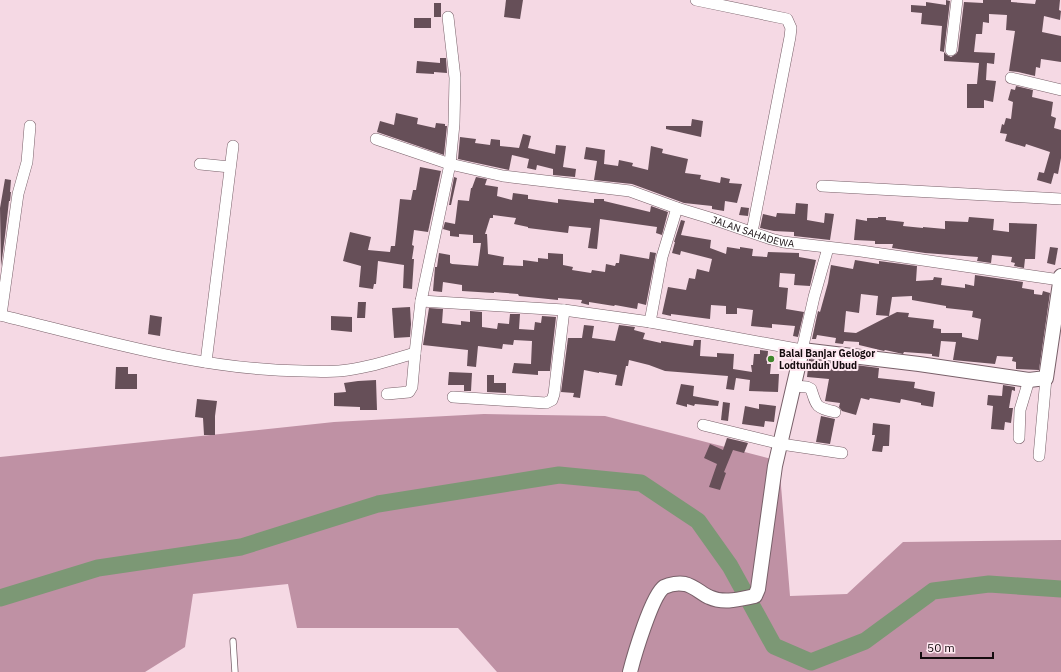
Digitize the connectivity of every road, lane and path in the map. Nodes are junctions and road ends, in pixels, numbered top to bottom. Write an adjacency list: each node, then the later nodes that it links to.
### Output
1 (696, 0): 16 (street)
2 (957, 0): 4 (street)
3 (448, 17): 11 (street)
4 (951, 50)
5 (1010, 78): 6 (street)
6 (1061, 90)
7 (30, 126): 21 (street)
8 (376, 139): 11 (street, JALAN SAHADEWA)
9 (233, 146): 12 (street)
10 (200, 164): 12 (street)
11 (450, 164): 15 (street, JALAN SAHADEWA); 19 (street)
12 (230, 167): 25 (street)
13 (822, 186): 14 (street)
14 (1061, 199)
15 (677, 208): 16 (street, JALAN SAHADEWA); 22 (street)
16 (752, 232): 17 (street, JALAN SAHADEWA)
17 (828, 248): 18 (street, JALAN SAHADEWA); 23 (street)
18 (1061, 278): 26 (street)
19 (421, 300): 20 (street); 24 (street)
20 (564, 310): 22 (street); 30 (street)
21 (0, 315): 25 (street)
22 (650, 322): 23 (street)
23 (802, 350): 27 (street); 28 (street)
24 (415, 353): 25 (street); 29 (street)
25 (206, 362)
26 (1046, 378): 27 (street); 36 (street)
27 (1029, 380): 33 (street)
28 (794, 386): 31 (street); 34 (street)
29 (387, 394)
30 (453, 397)
31 (835, 412)
32 (703, 425): 34 (street)
33 (1019, 438)
34 (780, 444): 35 (street); 39 (street)
35 (842, 453)
36 (1039, 456)
37 (233, 641): 38 (lane)
38 (235, 672)
39 (630, 672)

